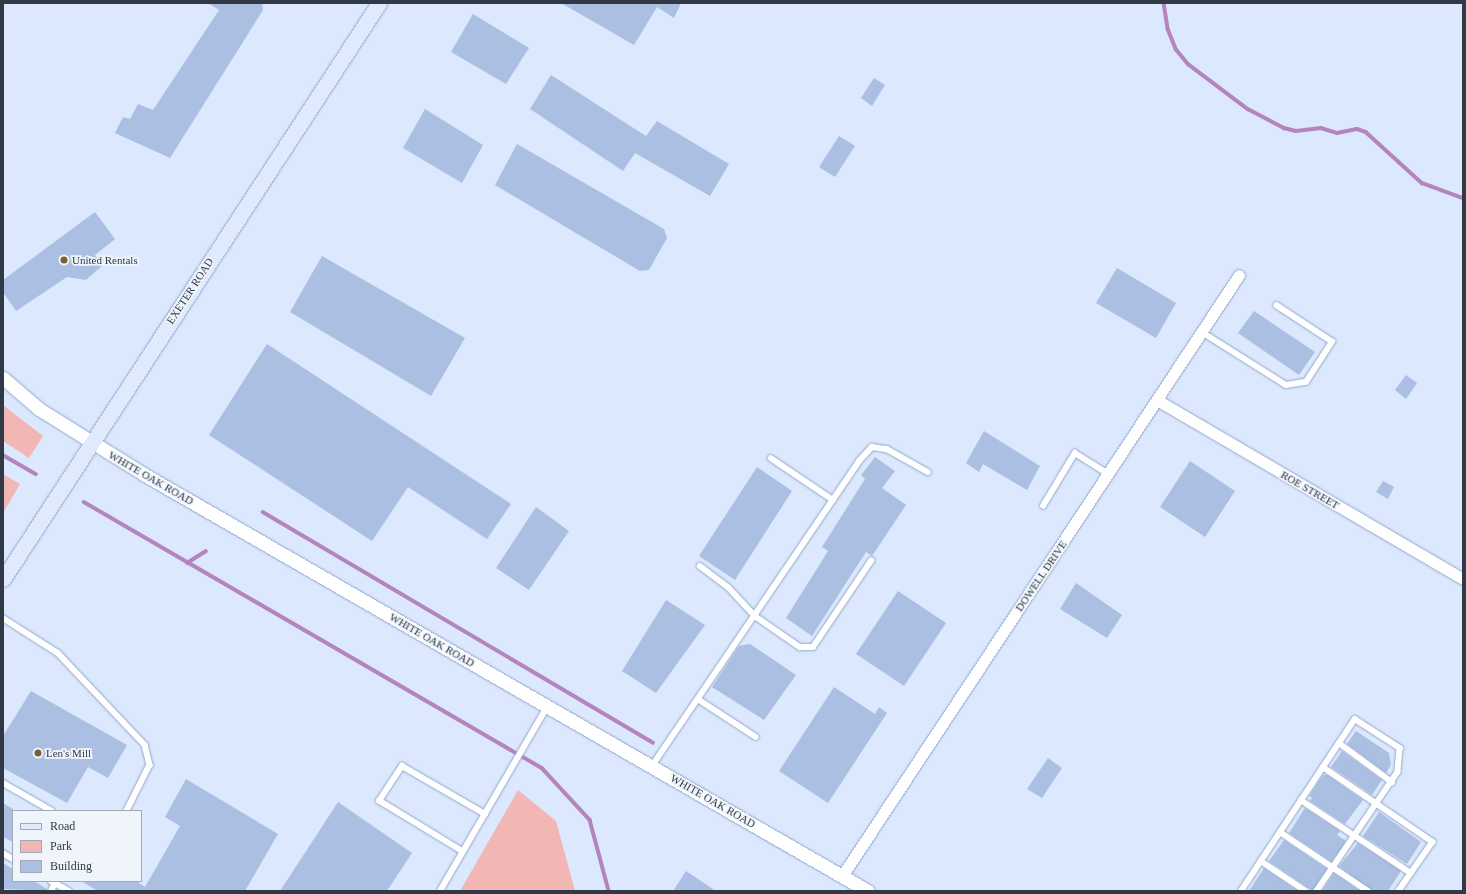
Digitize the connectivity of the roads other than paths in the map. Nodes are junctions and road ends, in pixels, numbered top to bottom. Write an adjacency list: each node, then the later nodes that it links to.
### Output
1 (378, 3): 7 (main road, EXETER ROAD)
2 (1240, 275): 4 (street, DOWELL DRIVE)
3 (1277, 306): 4 (lane)
4 (1202, 332): 6 (street, DOWELL DRIVE)
5 (3, 378): 7 (street, WHITE OAK ROAD)
6 (1157, 400): 10 (street, DOWELL DRIVE); 15 (street, ROE STREET)
7 (93, 443): 16 (main road, EXETER ROAD); 20 (street, WHITE OAK ROAD)
8 (771, 458): 11 (lane)
9 (928, 472): 11 (lane)
10 (1108, 474): 12 (lane); 40 (street, DOWELL DRIVE)
11 (833, 500): 17 (lane)
12 (1043, 506)
13 (871, 561): 17 (lane)
14 (700, 566): 17 (lane)
15 (1463, 579)
16 (3, 580)
17 (755, 616): 19 (lane)
18 (3, 618): 30 (lane)
19 (698, 699): 21 (lane); 23 (lane)
20 (548, 707): 23 (street, WHITE OAK ROAD); 31 (lane)
21 (756, 737)
22 (1339, 743): 24 (lane); 25 (lane); 25 (lane)
23 (652, 766): 40 (street, WHITE OAK ROAD)
24 (1323, 767): 27 (lane); 28 (lane)
25 (1392, 782): 28 (lane)
26 (3, 783): 29 (lane)
27 (1301, 800): 32 (lane); 33 (lane)
28 (1377, 804): 33 (lane); 39 (lane)
29 (50, 810)
30 (128, 810)
31 (485, 814): 34 (lane); 34 (lane)
32 (1280, 832): 37 (lane); 38 (lane)
33 (1354, 836): 38 (lane); 39 (lane)
34 (463, 852): 44 (lane)
35 (3, 853): 36 (lane)
36 (12, 858)
37 (1261, 861): 46 (lane); 47 (lane)
38 (1333, 867): 48 (lane); 49 (lane)
39 (1412, 873): 50 (lane)
40 (842, 876): 45 (street, WHITE OAK ROAD)
41 (53, 882): 42 (lane); 43 (lane)
42 (51, 891)
43 (69, 891)
44 (440, 891)
45 (868, 891)
46 (1242, 891)
47 (1306, 891)
48 (1317, 891)
49 (1368, 891)
50 (1399, 891)

